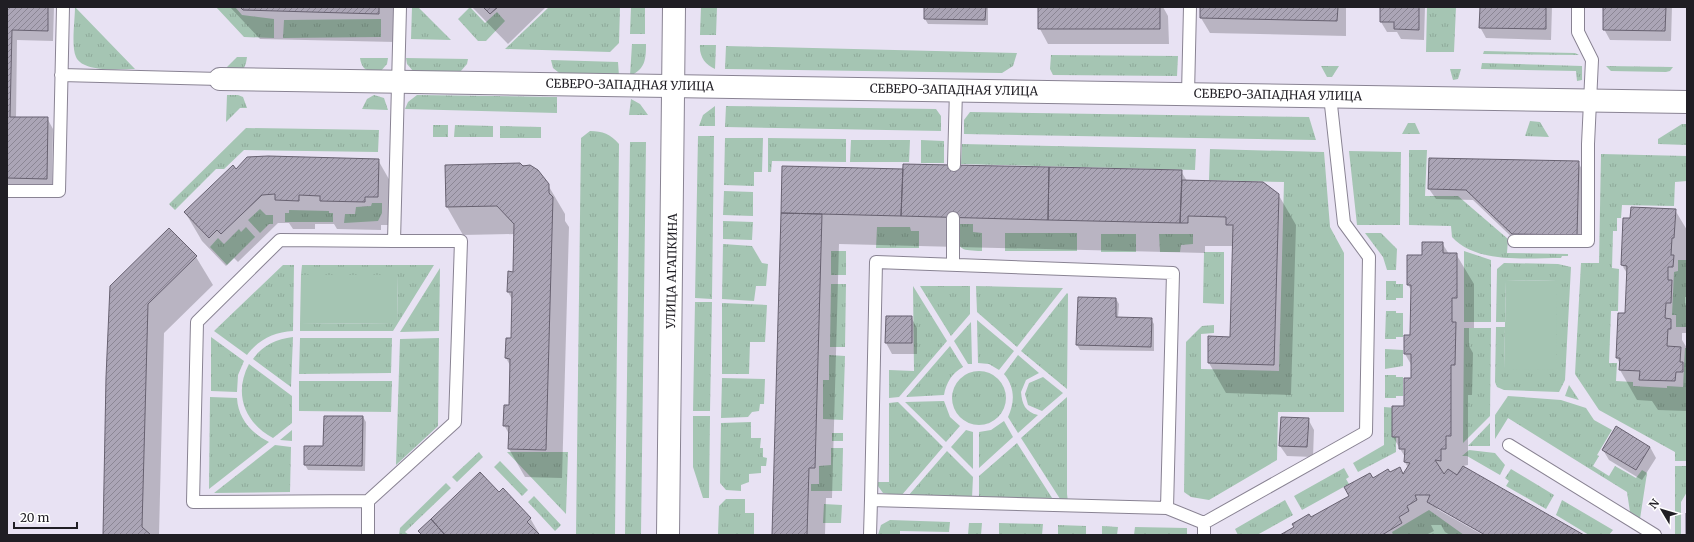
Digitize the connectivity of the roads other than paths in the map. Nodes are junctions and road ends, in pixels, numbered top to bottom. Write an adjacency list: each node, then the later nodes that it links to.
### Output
1 (63, 7): 6 (lane)
2 (400, 7): 8 (lane)
3 (674, 7): 9 (street, УЛИЦА АГАПКИНА)
4 (1190, 7): 11 (lane)
5 (1578, 7): 13 (lane)
6 (61, 74): 7 (lane); 16 (lane)
7 (220, 79): 8 (street, СЕВЕРО-ЗАПАДНАЯ УЛИЦА)
8 (399, 82): 9 (street, СЕВЕРО-ЗАПАДНАЯ УЛИЦА); 18 (lane)
9 (674, 85): 10 (street, СЕВЕРО-ЗАПАДНАЯ УЛИЦА); 27 (street, УЛИЦА АГАПКИНА)
10 (956, 90): 11 (street, СЕВЕРО-ЗАПАДНАЯ УЛИЦА); 15 (lane)
11 (1188, 94): 12 (street, СЕВЕРО-ЗАПАДНАЯ УЛИЦА)
12 (1330, 96): 13 (street, СЕВЕРО-ЗАПАДНАЯ УЛИЦА); 25 (lane)
13 (1590, 101): 14 (street, СЕВЕРО-ЗАПАДНАЯ УЛИЦА); 19 (lane)
14 (1687, 102)
15 (954, 165)
16 (7, 191)
17 (953, 218): 20 (lane)
18 (394, 241): 23 (lane); 23 (lane)
19 (1514, 241)
20 (953, 265): 22 (lane); 24 (lane)
21 (1509, 445): 29 (lane)
22 (871, 500): 24 (lane); 28 (lane)
23 (368, 501): 26 (lane)
24 (1167, 508): 25 (lane)
25 (1204, 529)
26 (368, 535)
27 (668, 535)
28 (870, 535)
29 (1655, 535)

